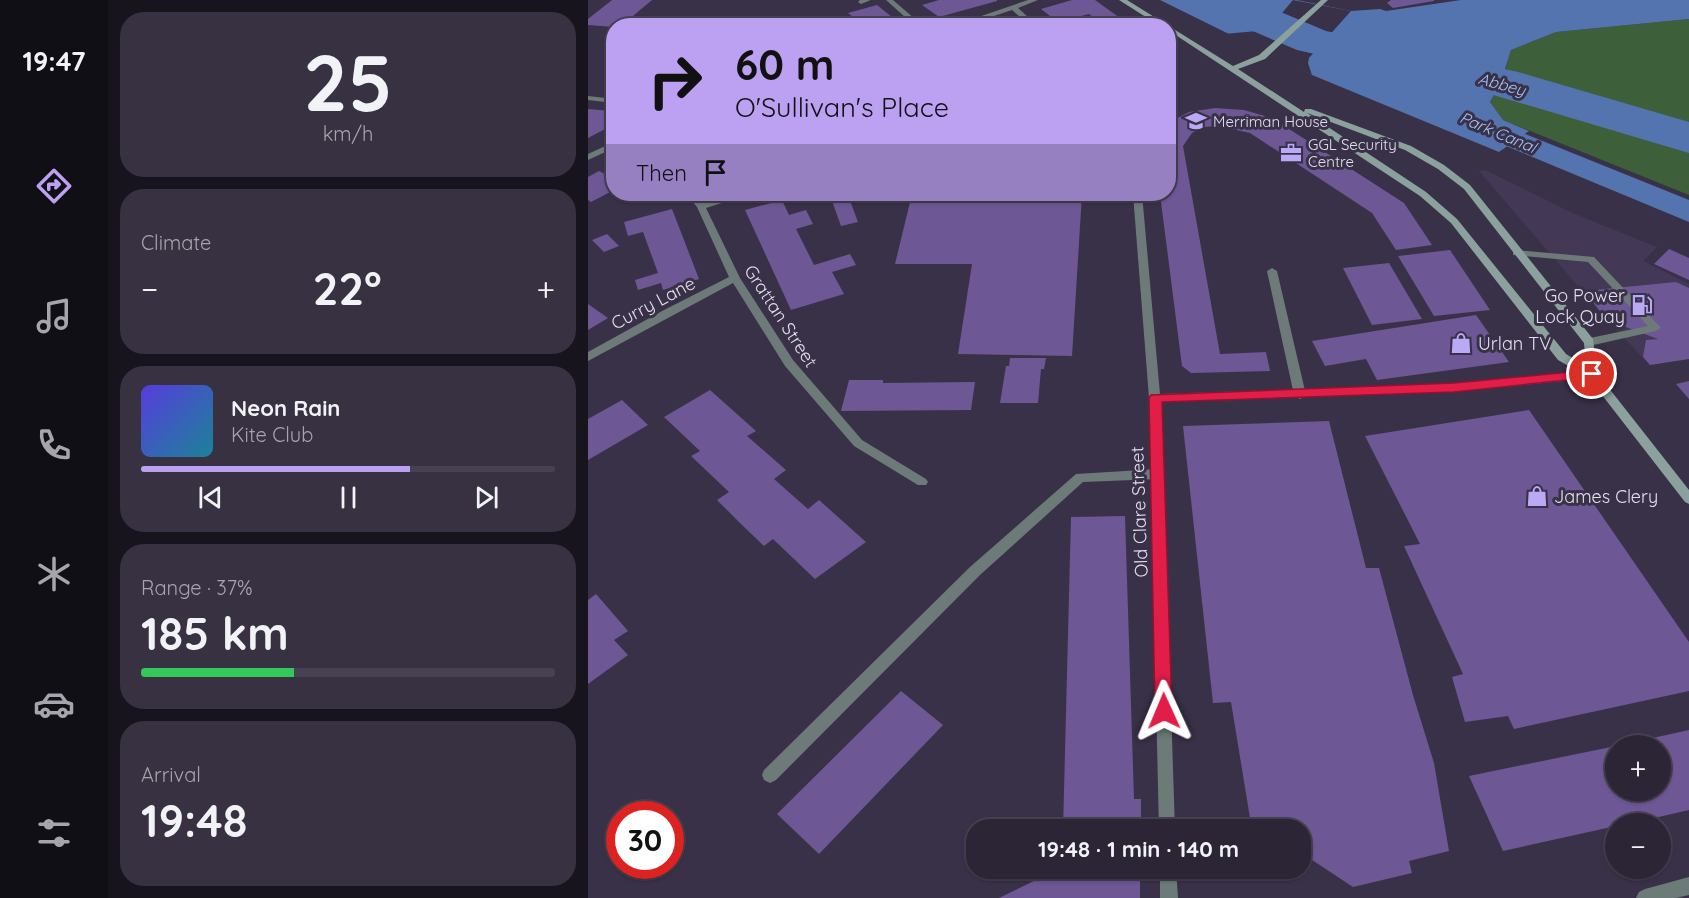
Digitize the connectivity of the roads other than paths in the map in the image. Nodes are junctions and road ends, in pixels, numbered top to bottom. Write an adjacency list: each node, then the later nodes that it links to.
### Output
1 (889, 0): 6 (street)
2 (1035, 0): 5 (street)
3 (1122, 0): 9 (main road)
4 (1323, 2): 11 (main road)
5 (1013, 7): 7 (street); 8 (street)
6 (910, 18)
7 (979, 18)
8 (1026, 18)
9 (1153, 18)
10 (1176, 32): 11 (main road)
11 (1234, 68): 14 (main road)
12 (588, 98): 13 (street)
13 (606, 100)
14 (1288, 104): 21 (main road); 26 (main road)
15 (606, 148): 16 (street)
16 (588, 157)
17 (696, 201): 20 (street, Grattan Street)
18 (719, 201): 20 (street)
19 (1138, 201): 28 (street, Old Clare Street)
20 (700, 207): 23 (street, Grattan Street)
21 (1516, 253): 24 (main road); 24 (street)
22 (1272, 271): 27 (street)
23 (735, 278): 25 (street, Curry Lane); 30 (street, Grattan Street)
24 (1589, 342): 26 (main road)
25 (588, 357)
26 (1592, 374): 27 (street); 31 (main road)
27 (1300, 395): 28 (street)
28 (1155, 398): 29 (street, Old Clare Street)
29 (1158, 474): 32 (street); 33 (street, Old Clare Street)
30 (922, 482)
31 (1689, 499)
32 (770, 775)
33 (1167, 819)
34 (1168, 879): 36 (street)
35 (1689, 886): 37 (street)
36 (1169, 898)
37 (1645, 898)

